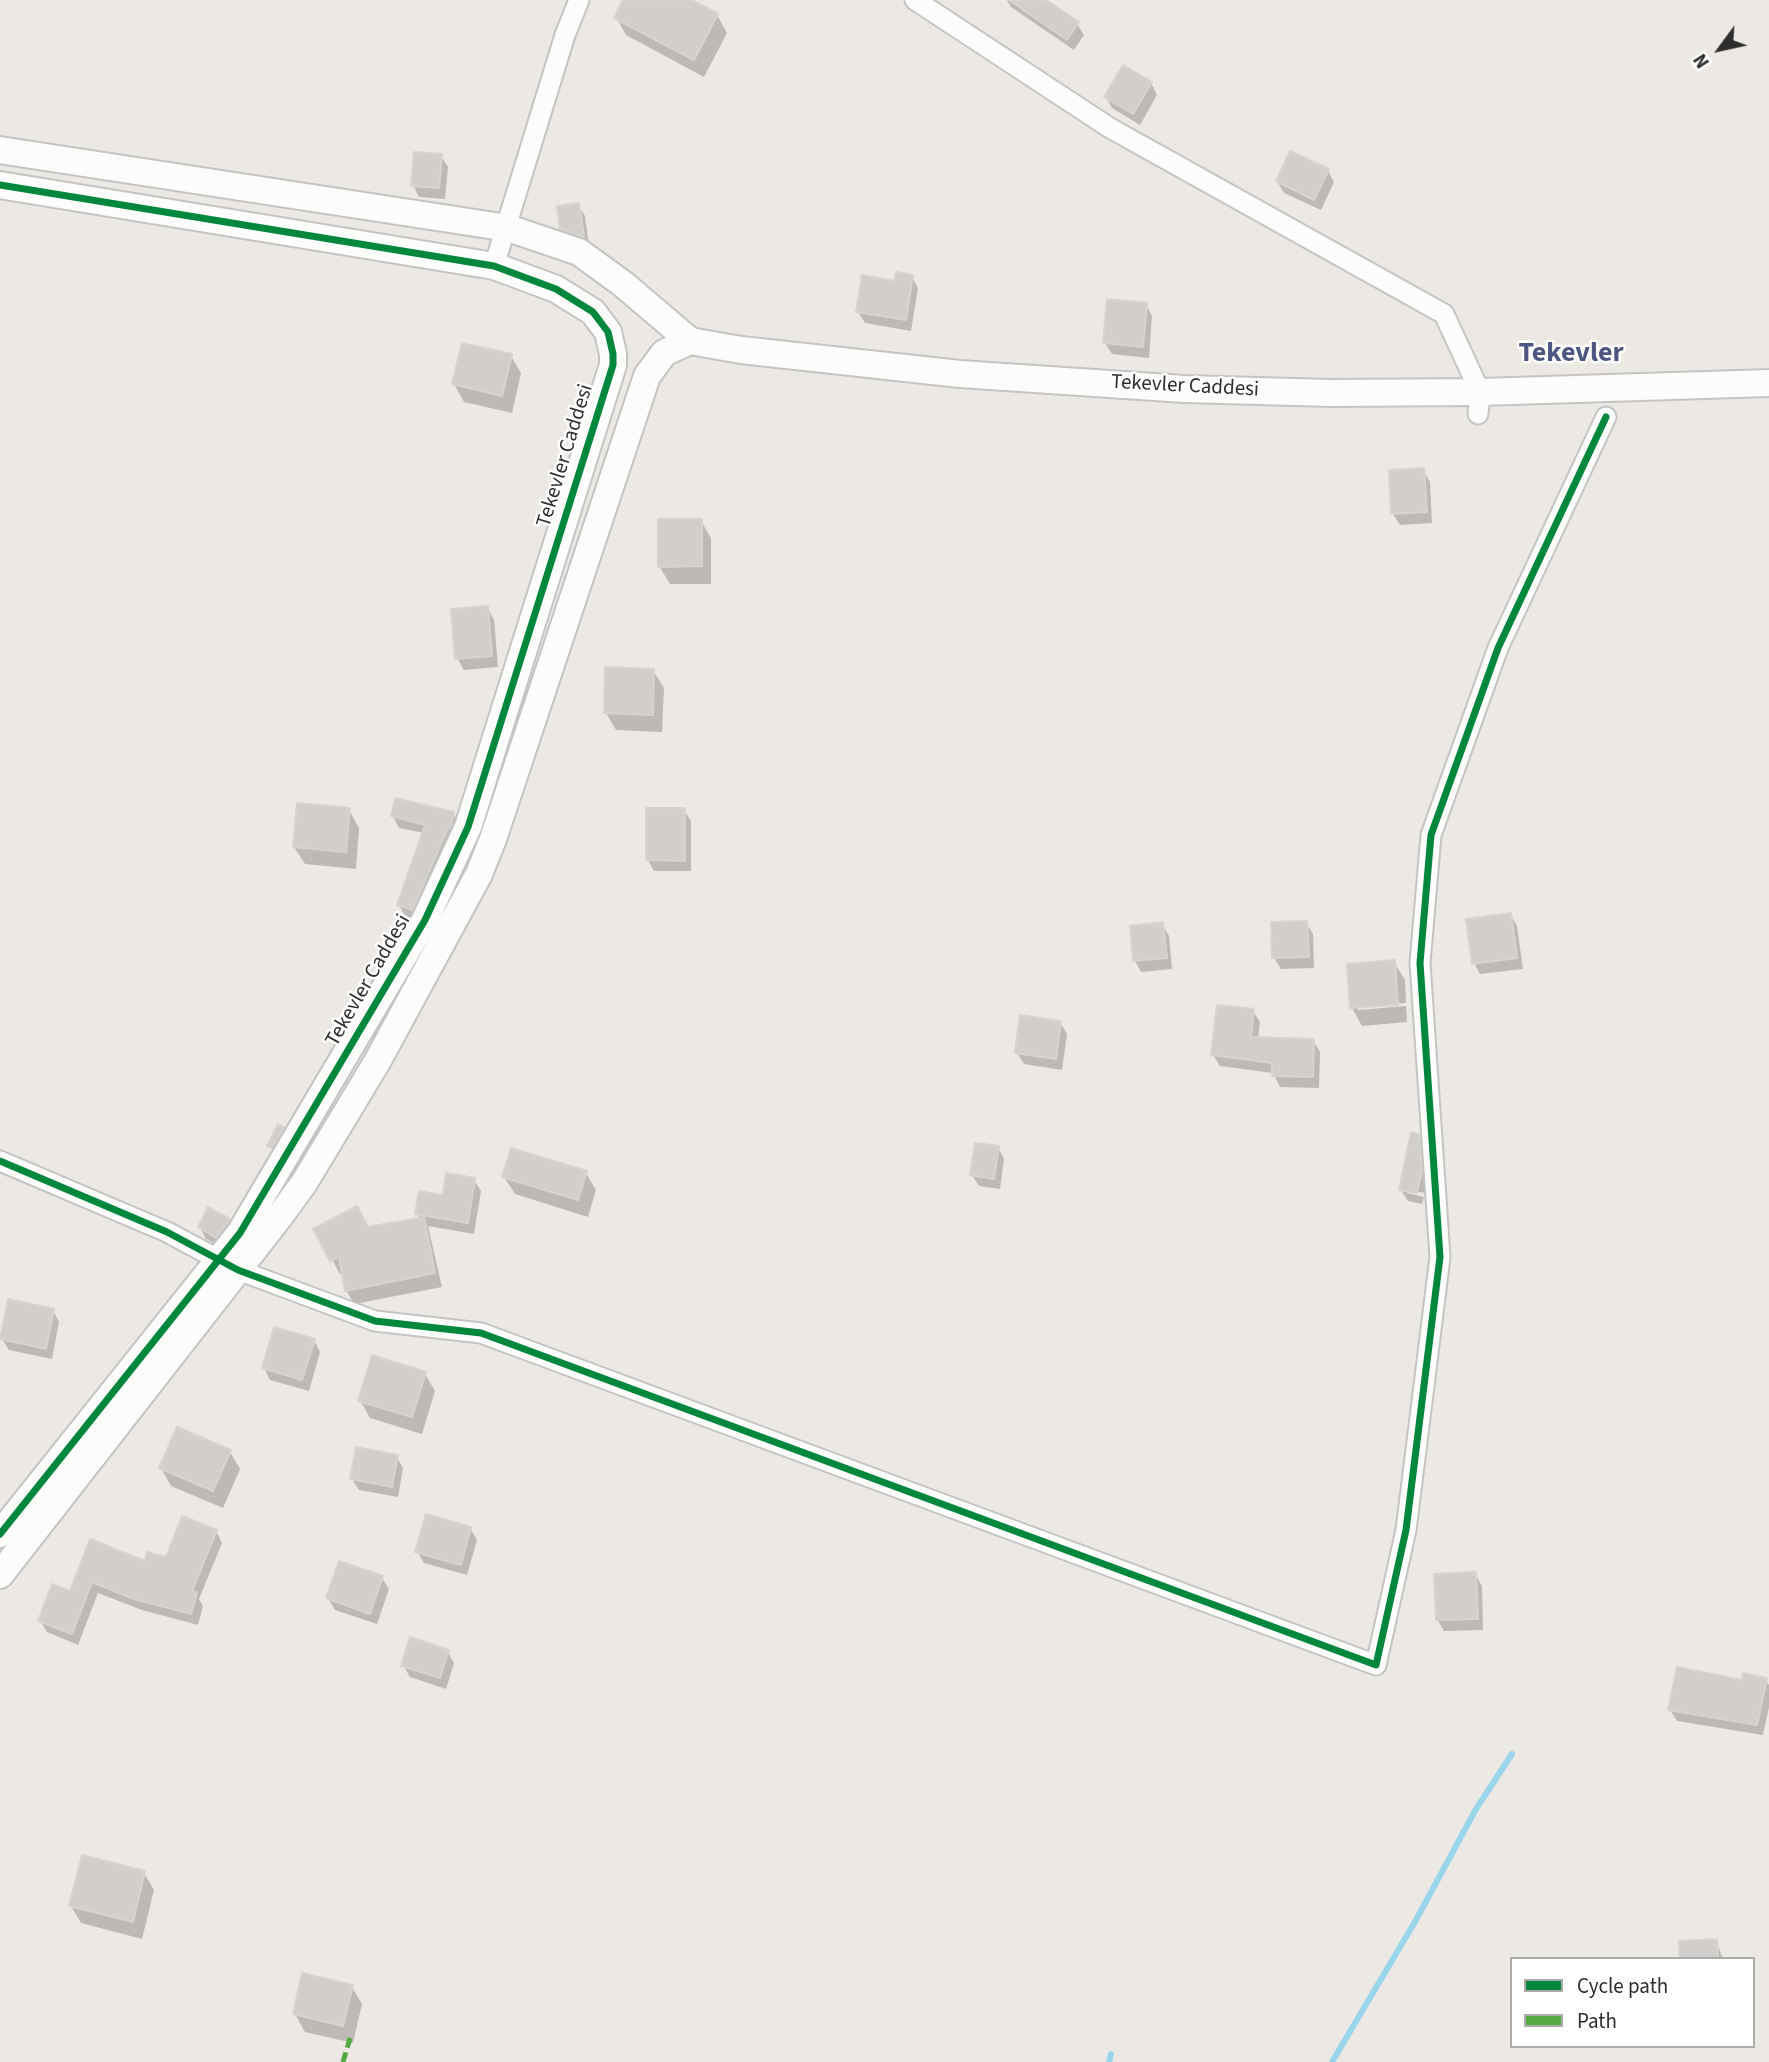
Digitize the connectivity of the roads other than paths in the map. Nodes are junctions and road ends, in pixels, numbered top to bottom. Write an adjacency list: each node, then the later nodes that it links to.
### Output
1 (579, 0): 5 (street)
2 (915, 0): 9 (street)
3 (0, 150): 5 (street)
4 (0, 185): 6 (street)
5 (508, 228): 6 (street); 7 (street)
6 (494, 267): 12 (street, Tekevler Caddesi)
7 (690, 341): 9 (street, Tekevler Caddesi); 12 (street)
8 (1769, 383): 9 (street, Tekevler Caddesi)
9 (1479, 403)
10 (1605, 417): 12 (street)
11 (0, 1161): 12 (street)
12 (229, 1265): 13 (street, Tekevler Caddesi); 14 (street)
13 (0, 1534)
14 (0, 1574)

